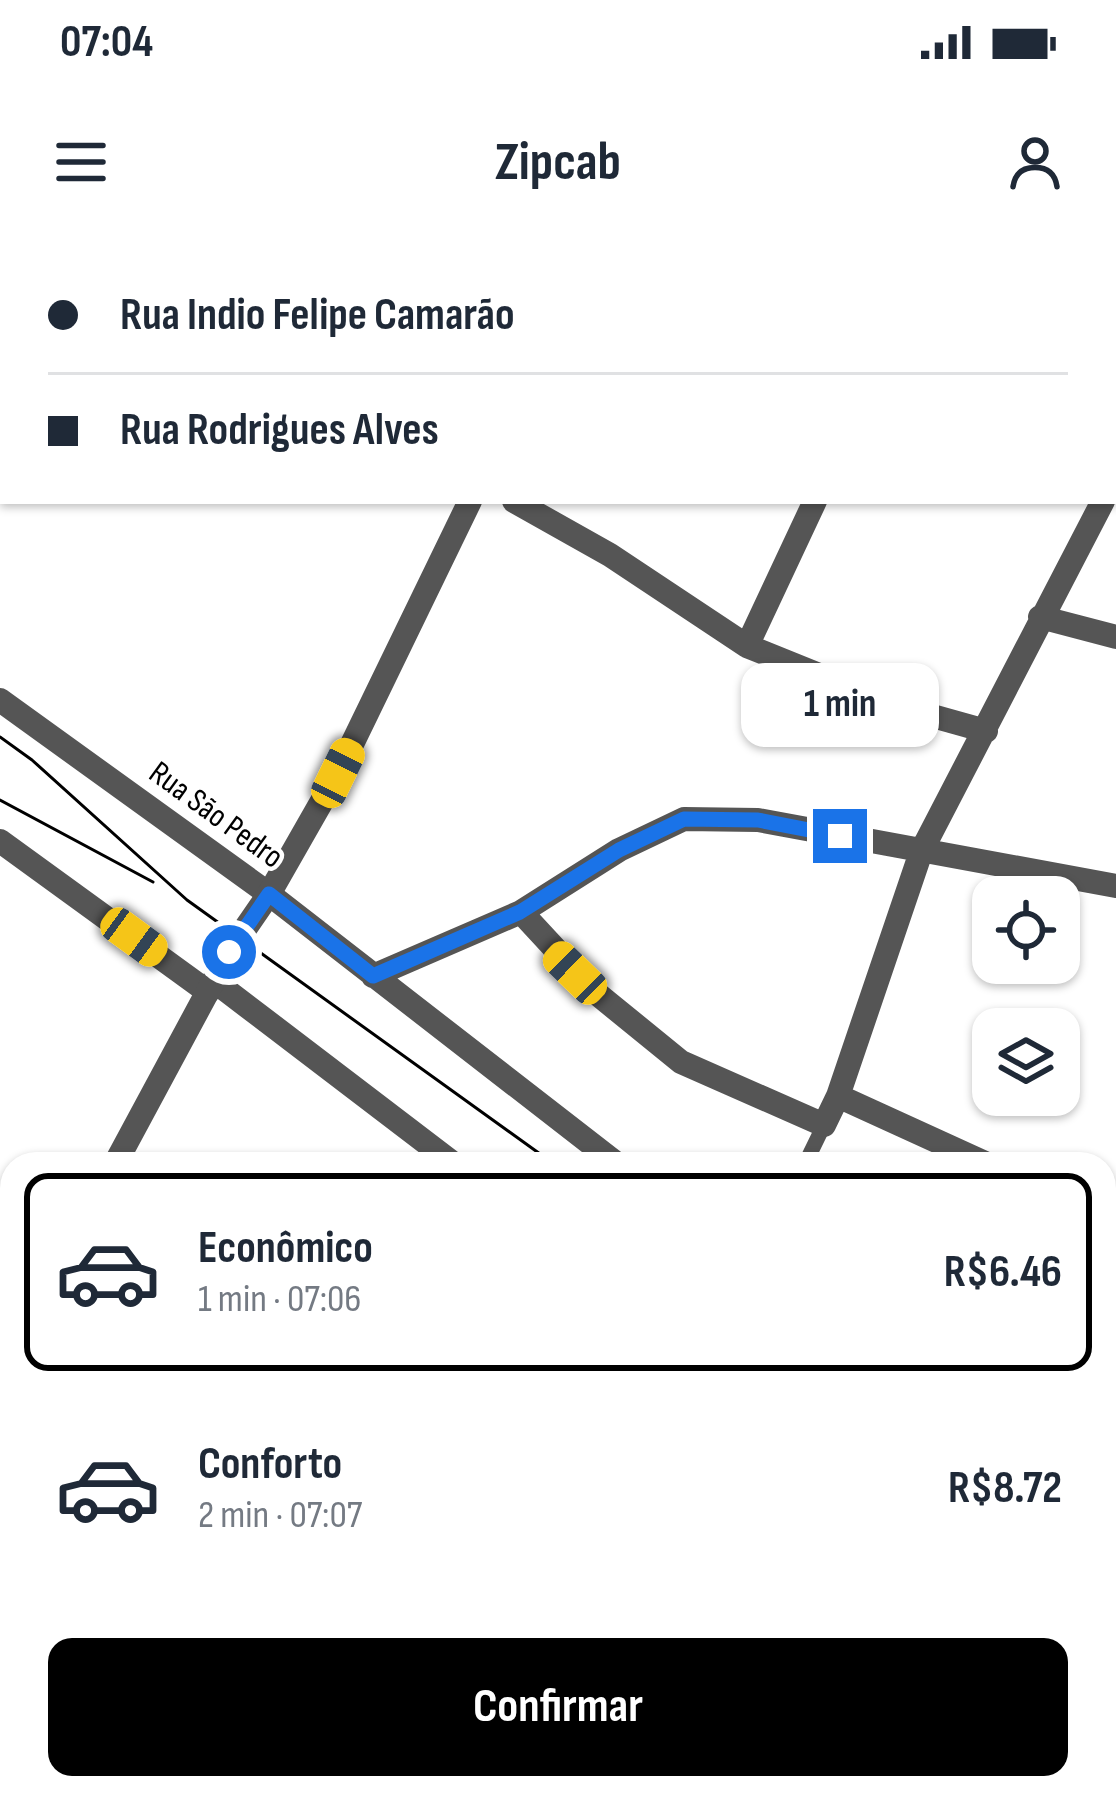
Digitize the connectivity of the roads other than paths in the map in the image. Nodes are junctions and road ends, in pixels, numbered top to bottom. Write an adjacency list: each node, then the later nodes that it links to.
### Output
1 (519, 504): 7 (street)
2 (814, 504): 7 (street)
3 (1100, 504): 5 (street)
4 (459, 505): 13 (street)
5 (1040, 617): 6 (street); 9 (street)
6 (1116, 637)
7 (747, 646): 9 (street)
8 (0, 700): 13 (street, Rua São Pedro)
9 (986, 731): 10 (street)
10 (921, 852): 12 (street); 14 (street); 17 (street)
11 (4, 853): 16 (street)
12 (1116, 886)
13 (269, 894): 15 (street, Rua São Pedro); 16 (street)
14 (520, 912): 15 (street); 18 (street)
15 (373, 976): 21 (street, Rua São Pedro)
16 (211, 986): 19 (street); 20 (street)
17 (838, 1096): 18 (street); 23 (street)
18 (824, 1125): 22 (lane)
19 (121, 1152)
20 (438, 1152)
21 (601, 1152)
22 (811, 1152)
23 (961, 1152)

